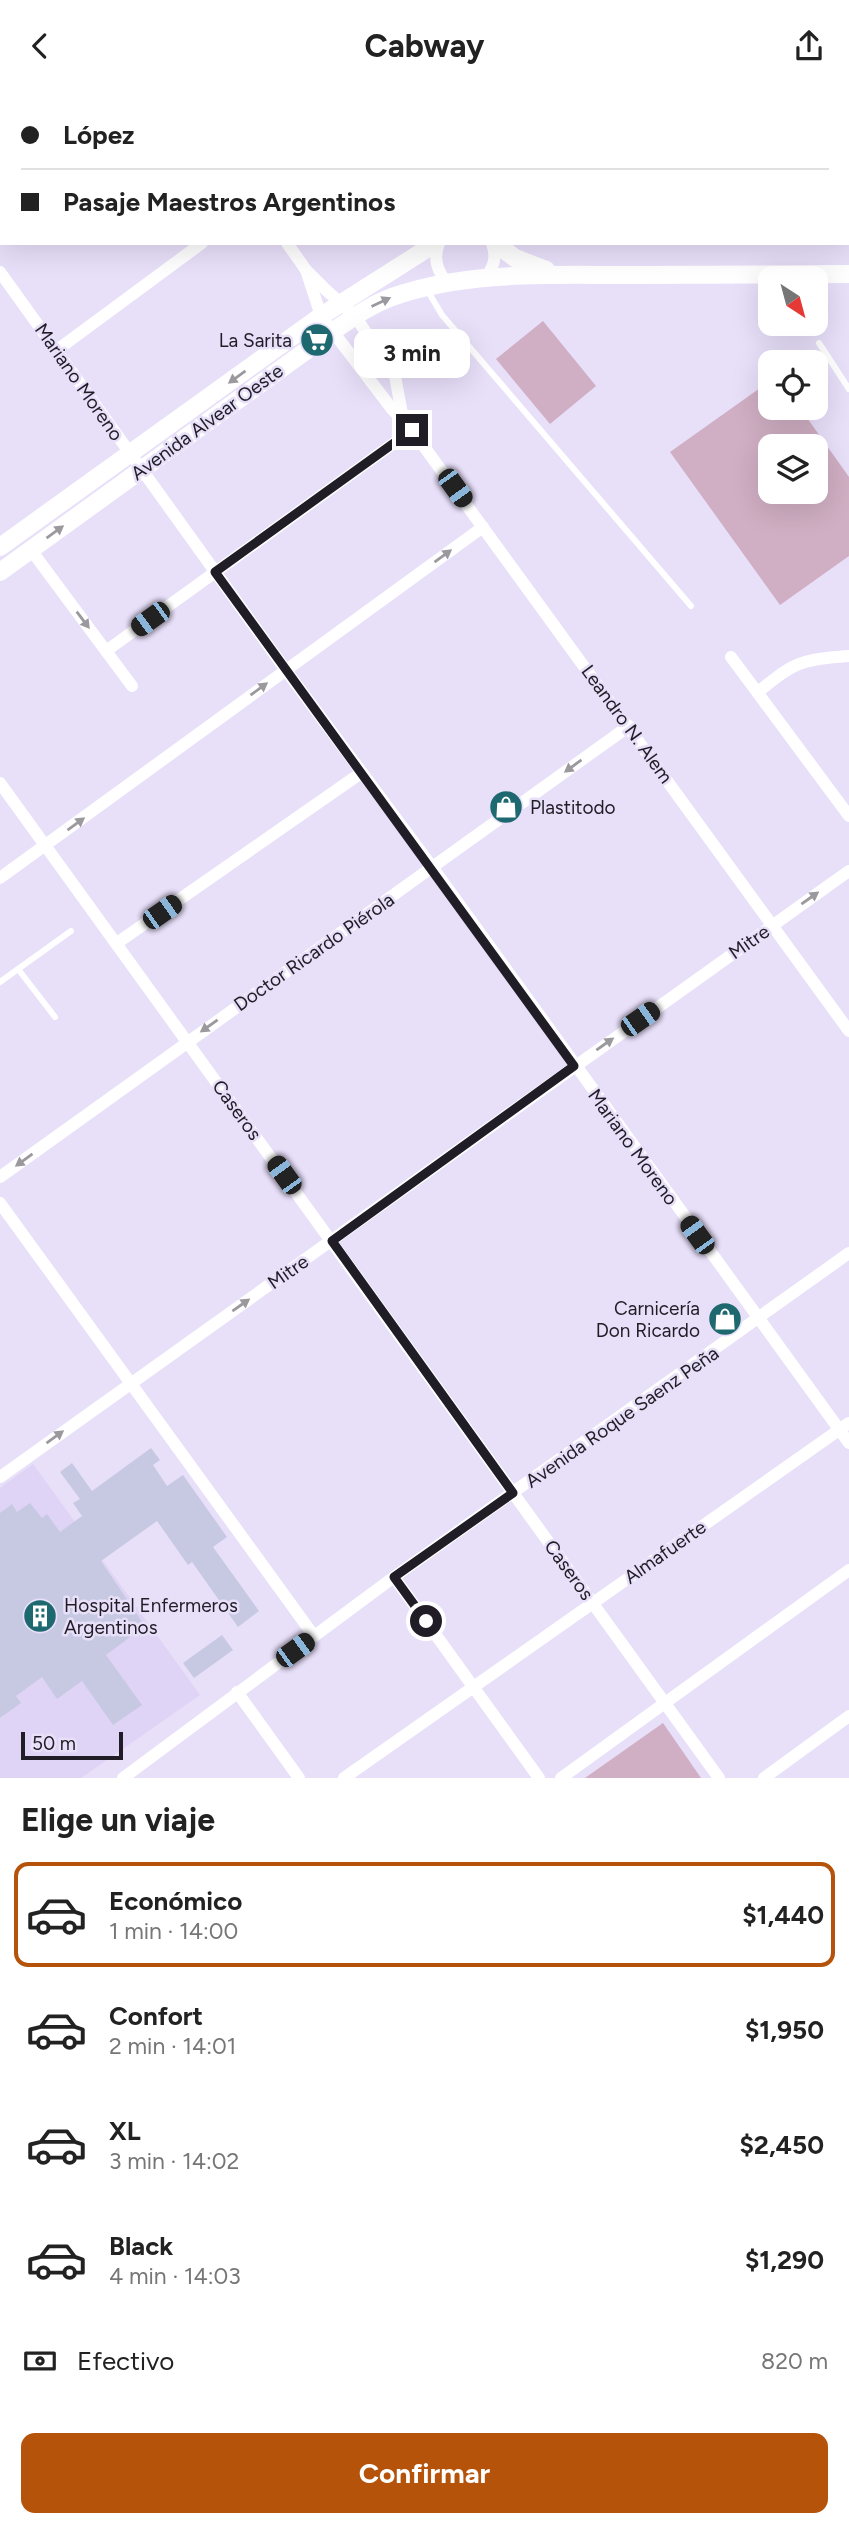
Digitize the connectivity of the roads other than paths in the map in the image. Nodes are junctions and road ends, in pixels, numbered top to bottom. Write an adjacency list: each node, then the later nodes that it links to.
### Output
1 (199, 245): 19 (street)
2 (288, 245): 7 (street, Leandro N. Alem)
3 (434, 245): 14 (main road, Avenida Alvear Oeste)
4 (437, 245): 12 (street)
5 (494, 245): 11 (street)
6 (497, 245): 10 (main road)
7 (306, 269): 14 (street, Leandro N. Alem); 15 (street, Leandro N. Alem)
8 (0, 272): 19 (street, Mariano Moreno)
9 (849, 274): 10 (main road, Avenida Alvear Oeste)
10 (559, 275): 11 (main road, Avenida Alvear Oeste)
11 (486, 278): 12 (main road, Avenida Alvear Oeste)
12 (448, 283): 13 (main road, Avenida Alvear Oeste)
13 (426, 287): 16 (main road, Avenida Alvear Oeste, one-way to 13); 30 (lane)
14 (340, 303): 15 (main road, Avenida Alvear Oeste); 16 (street, Leandro N. Alem)
15 (321, 316): 17 (street, Leandro N. Alem); 23 (main road, Avenida Alvear Oeste, one-way to 23)
16 (355, 316): 17 (main road, Avenida Alvear Oeste); 21 (street, Leandro N. Alem)
17 (332, 332): 21 (street, Leandro N. Alem); 24 (main road, Avenida Alvear Oeste)
18 (819, 343): 20 (lane)
19 (57, 350): 23 (street, Mariano Moreno)
20 (849, 389)
21 (403, 419): 22 (street, Leandro N. Alem)
22 (412, 430): 25 (street, Leandro N. Alem); 29 (street)
23 (130, 453): 24 (street, Mariano Moreno); 26 (main road, Avenida Alvear Oeste)
24 (141, 469): 27 (main road, Avenida Alvear Oeste, one-way to 24); 29 (street, Mariano Moreno)
25 (483, 527): 34 (street, one-way to 25); 37 (street, Leandro N. Alem)
26 (0, 547)
27 (31, 550): 28 (main road, Avenida Alvear Oeste); 31 (street, one-way to 31)
28 (0, 572)
29 (215, 572): 31 (street); 34 (street, Mariano Moreno)
30 (691, 606)
31 (106, 651): 35 (street)
32 (849, 656): 36 (street)
33 (731, 657): 36 (street)
34 (285, 670): 38 (street, Mariano Moreno); 41 (street, one-way to 34)
35 (132, 686)
36 (758, 692): 40 (street)
37 (629, 726): 42 (street, Doctor Ricardo Piérola, one-way to 42); 45 (street, Leandro N. Alem)
38 (361, 773): 42 (street, Mariano Moreno); 47 (street)
39 (0, 783): 41 (street, Caseros)
40 (849, 816)
41 (45, 846): 44 (street); 47 (street, Caseros)
42 (433, 868): 52 (street, Doctor Ricardo Piérola, one-way to 52); 53 (street, Mariano Moreno)
43 (849, 871): 45 (street, Mitre, one-way to 43)
44 (0, 878)
45 (772, 925): 51 (street, Leandro N. Alem); 53 (street, Mitre, one-way to 45)
46 (71, 931): 48 (lane)
47 (117, 943): 52 (street, Caseros)
48 (18, 969): 49 (lane); 50 (lane)
49 (0, 982)
50 (55, 1017)
51 (849, 1031)
52 (187, 1042): 54 (street, Doctor Ricardo Piérola, one-way to 54); 56 (street, Caseros)
53 (574, 1066): 56 (street, Mitre); 58 (street, Mariano Moreno)
54 (0, 1177)
55 (0, 1203): 59 (street)
56 (332, 1241): 59 (street, Mitre, one-way to 56); 63 (street, Caseros)
57 (849, 1253): 58 (street, Avenida Roque Saenz Peña)
58 (759, 1319): 60 (street, Mariano Moreno); 63 (street, Avenida Roque Saenz Peña)
59 (130, 1383): 62 (street, Mitre, one-way to 59); 67 (street)
60 (844, 1426): 61 (street, Mariano Moreno); 66 (street, Almafuerte)
61 (849, 1443)
62 (0, 1477)
63 (513, 1493): 65 (street, Avenida Roque Saenz Peña); 66 (street, Caseros)
64 (849, 1570): 70 (street)
65 (394, 1577): 67 (street, Avenida Roque Saenz Peña); 68 (street)
66 (593, 1604): 68 (street, Almafuerte); 70 (street, Caseros)
67 (314, 1636): 69 (street, Avenida Roque Saenz Peña)
68 (474, 1688): 74 (street, Almafuerte); 75 (street)
69 (237, 1692): 72 (street, Avenida Roque Saenz Peña); 73 (street)
70 (665, 1703): 76 (street); 77 (street, Caseros)
71 (849, 1716): 78 (street)
72 (123, 1778)
73 (299, 1778)
74 (344, 1778)
75 (540, 1778)
76 (561, 1778)
77 (719, 1778)
78 (764, 1778)

